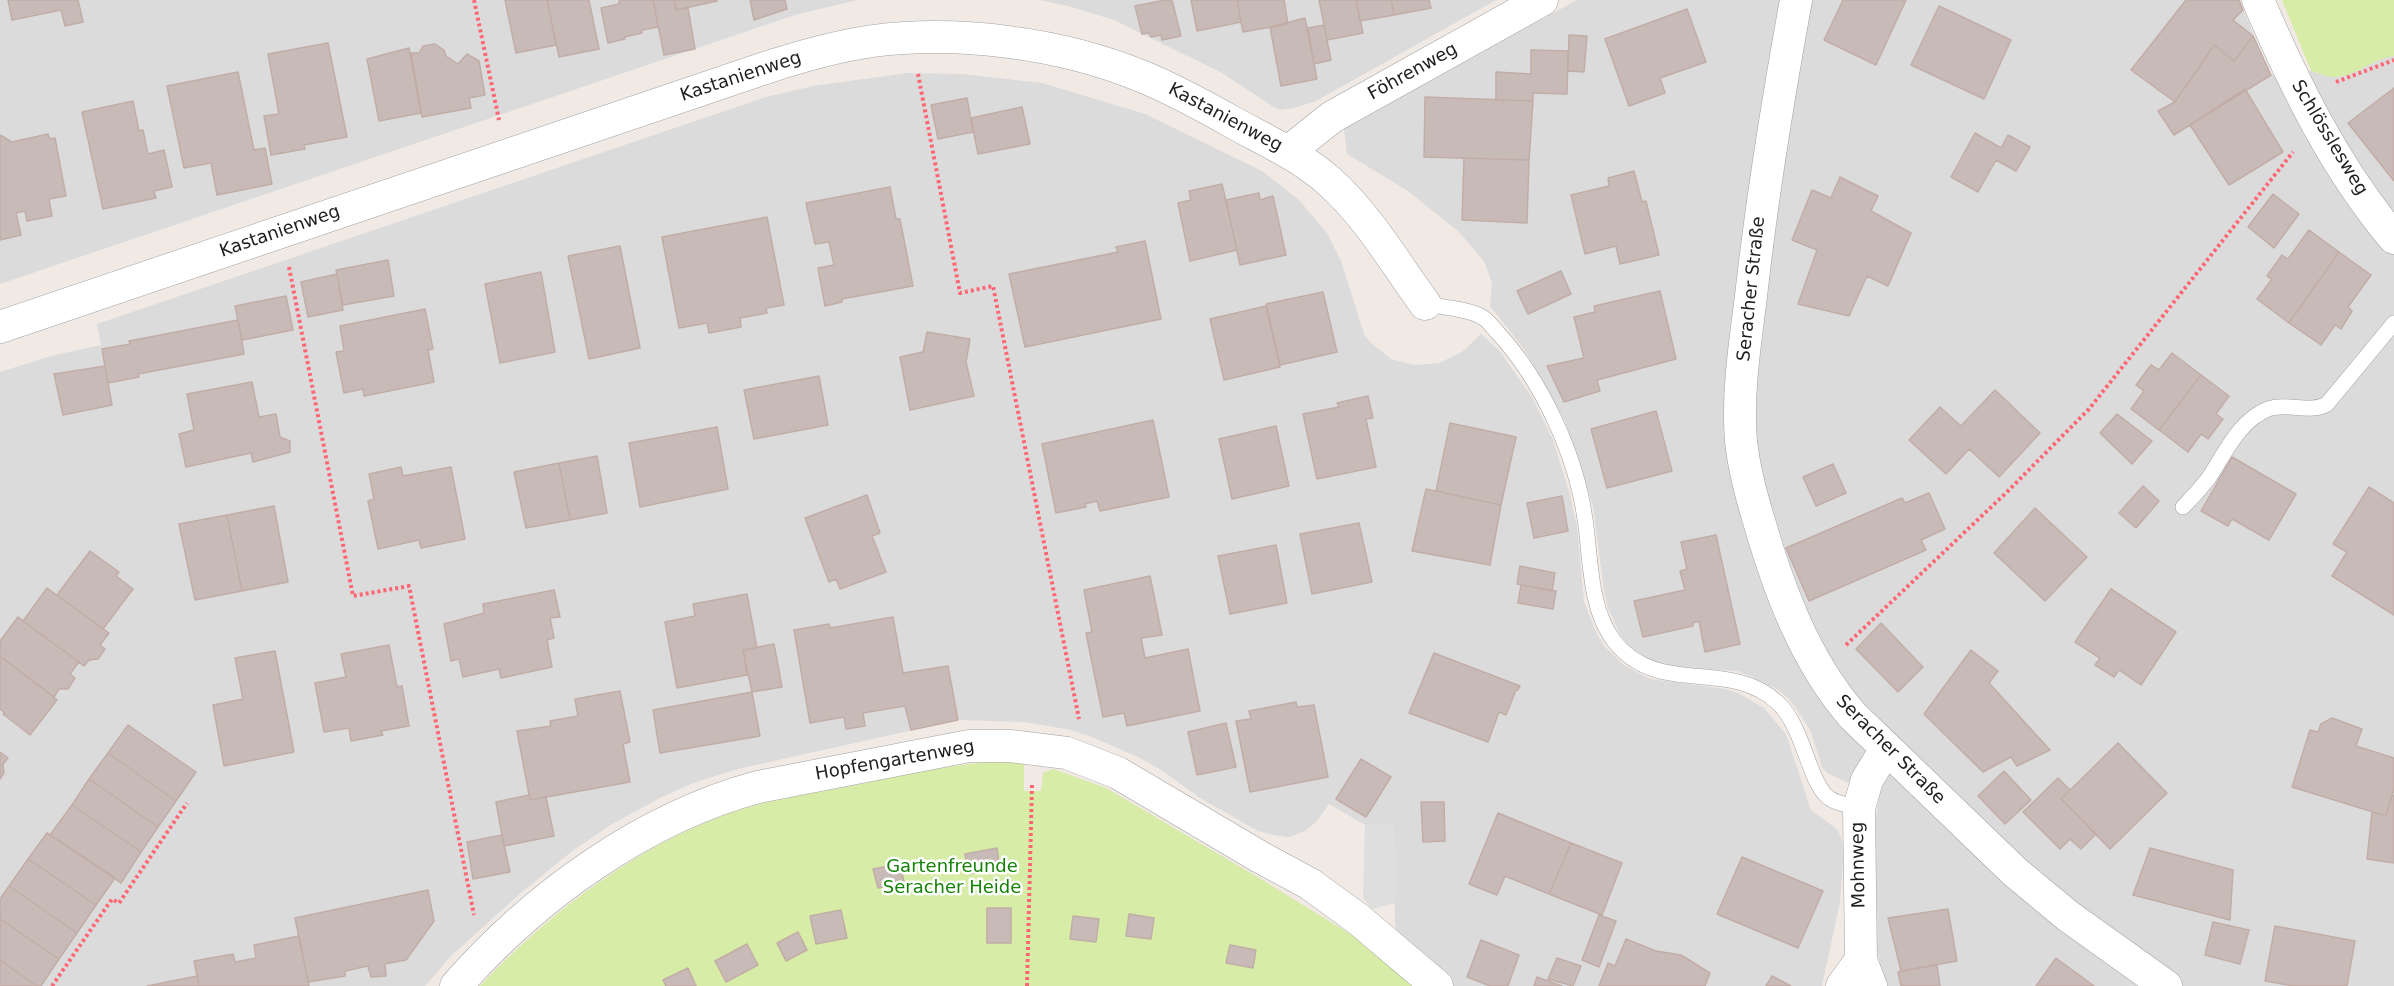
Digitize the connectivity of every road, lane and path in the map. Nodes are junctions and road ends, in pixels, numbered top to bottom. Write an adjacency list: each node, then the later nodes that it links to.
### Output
1 (474, 0): 10 (path)
2 (1542, 0): 9 (street, Föhrenweg)
3 (1796, 0): 17 (street, Seracher Straße)
4 (2258, 0): 7 (street, Schlösslesweg)
5 (912, 38): 9 (street, Kastanienweg); 10 (street, Kastanienweg); 20 (path)
6 (2394, 60): 7 (path)
7 (2298, 90): 8 (street, Schlösslesweg)
8 (2317, 124): 12 (street, Schlösslesweg); 17 (path)
9 (1288, 152): 13 (street, Kastanienweg)
10 (507, 154): 11 (street, Kastanienweg)
11 (283, 232): 15 (street, Kastanienweg); 23 (path)
12 (2394, 238)
13 (1425, 304): 22 (lane)
14 (2394, 323): 16 (lane)
15 (0, 327)
16 (2183, 507)
17 (1818, 669): 19 (street, Seracher Straße)
18 (1036, 748): 20 (street, Hopfengartenweg); 23 (street, Hopfengartenweg); 27 (path)
19 (1886, 749): 22 (street, Mohnweg); 30 (street, Seracher Straße)
20 (1084, 759): 28 (street, Hopfengartenweg)
21 (187, 803): 25 (path)
22 (1858, 808): 24 (street, Mohnweg)
23 (484, 956): 26 (street, Hopfengartenweg)
24 (1866, 973): 29 (street)
25 (52, 986)
26 (456, 986)
27 (1027, 986)
28 (1437, 986)
29 (1842, 986)
30 (2166, 986)

